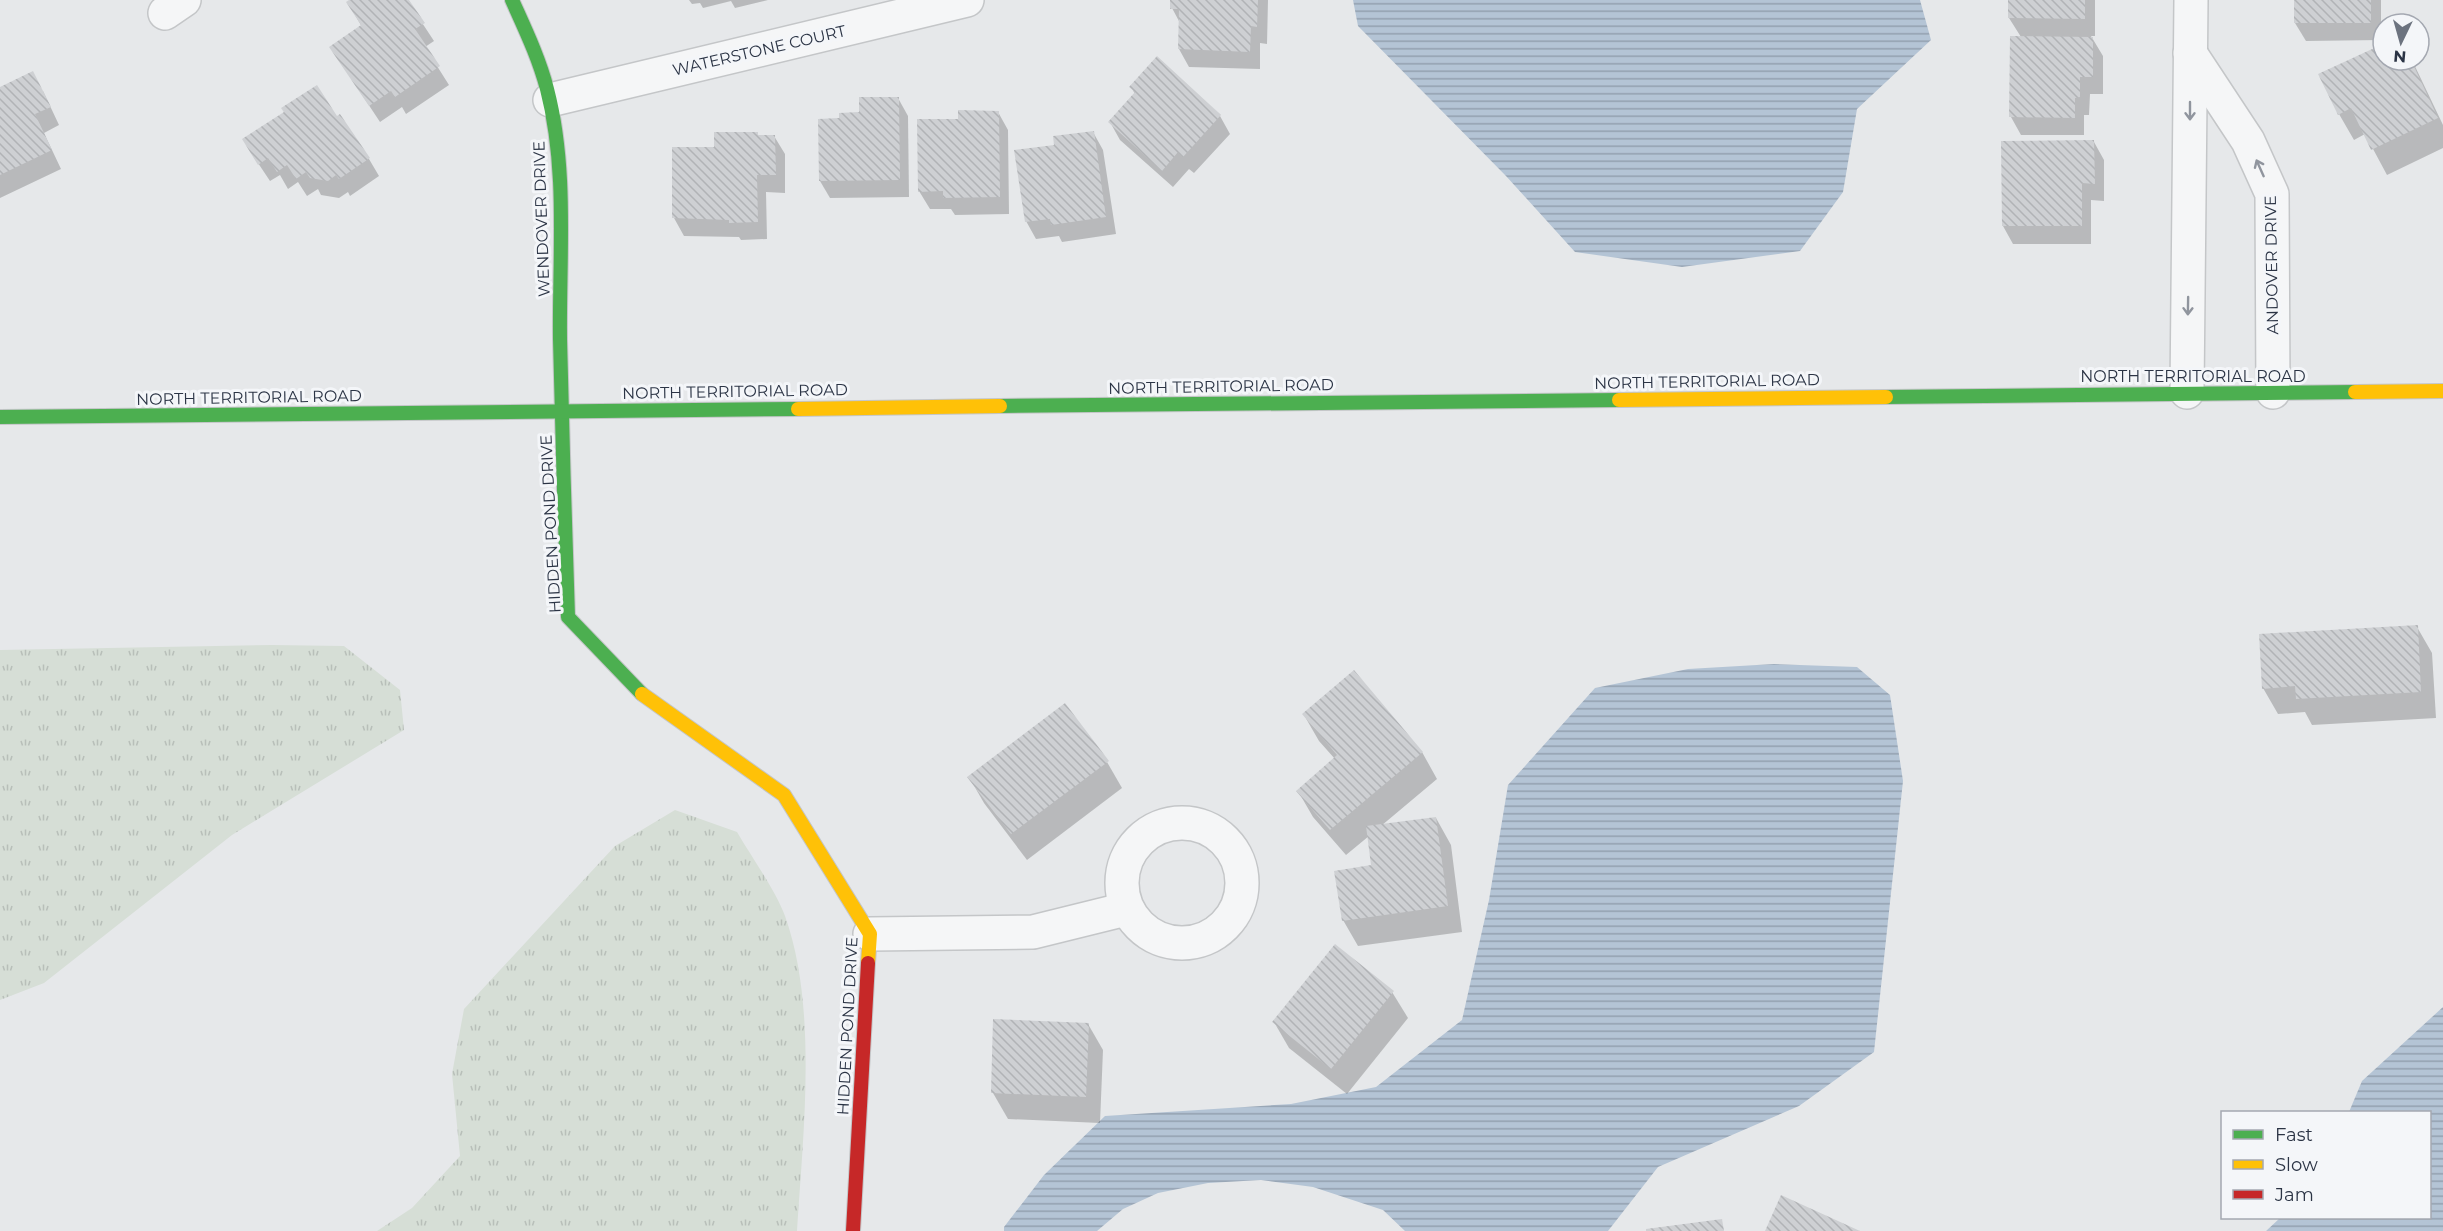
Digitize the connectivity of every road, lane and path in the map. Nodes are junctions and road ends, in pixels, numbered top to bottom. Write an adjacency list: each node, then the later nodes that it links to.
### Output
1 (512, 0): 5 (main road, WENDOVER DRIVE)
2 (967, 0): 5 (street, WATERSTONE COURT)
3 (2191, 0): 4 (street)
4 (2190, 53): 7 (street, one-way to 7); 8 (street, ANDOVER DRIVE, one-way to 4)
5 (550, 100): 9 (main road, WENDOVER DRIVE)
6 (2443, 391): 8 (main road, NORTH TERRITORIAL ROAD)
7 (2187, 392): 8 (main road, NORTH TERRITORIAL ROAD); 9 (main road, NORTH TERRITORIAL ROAD)
8 (2273, 392)
9 (562, 409): 10 (main road, NORTH TERRITORIAL ROAD); 12 (main road, HIDDEN POND DRIVE)
10 (0, 417)
11 (1126, 909): 12 (street)
12 (870, 934): 13 (main road, HIDDEN POND DRIVE)
13 (854, 1231)

